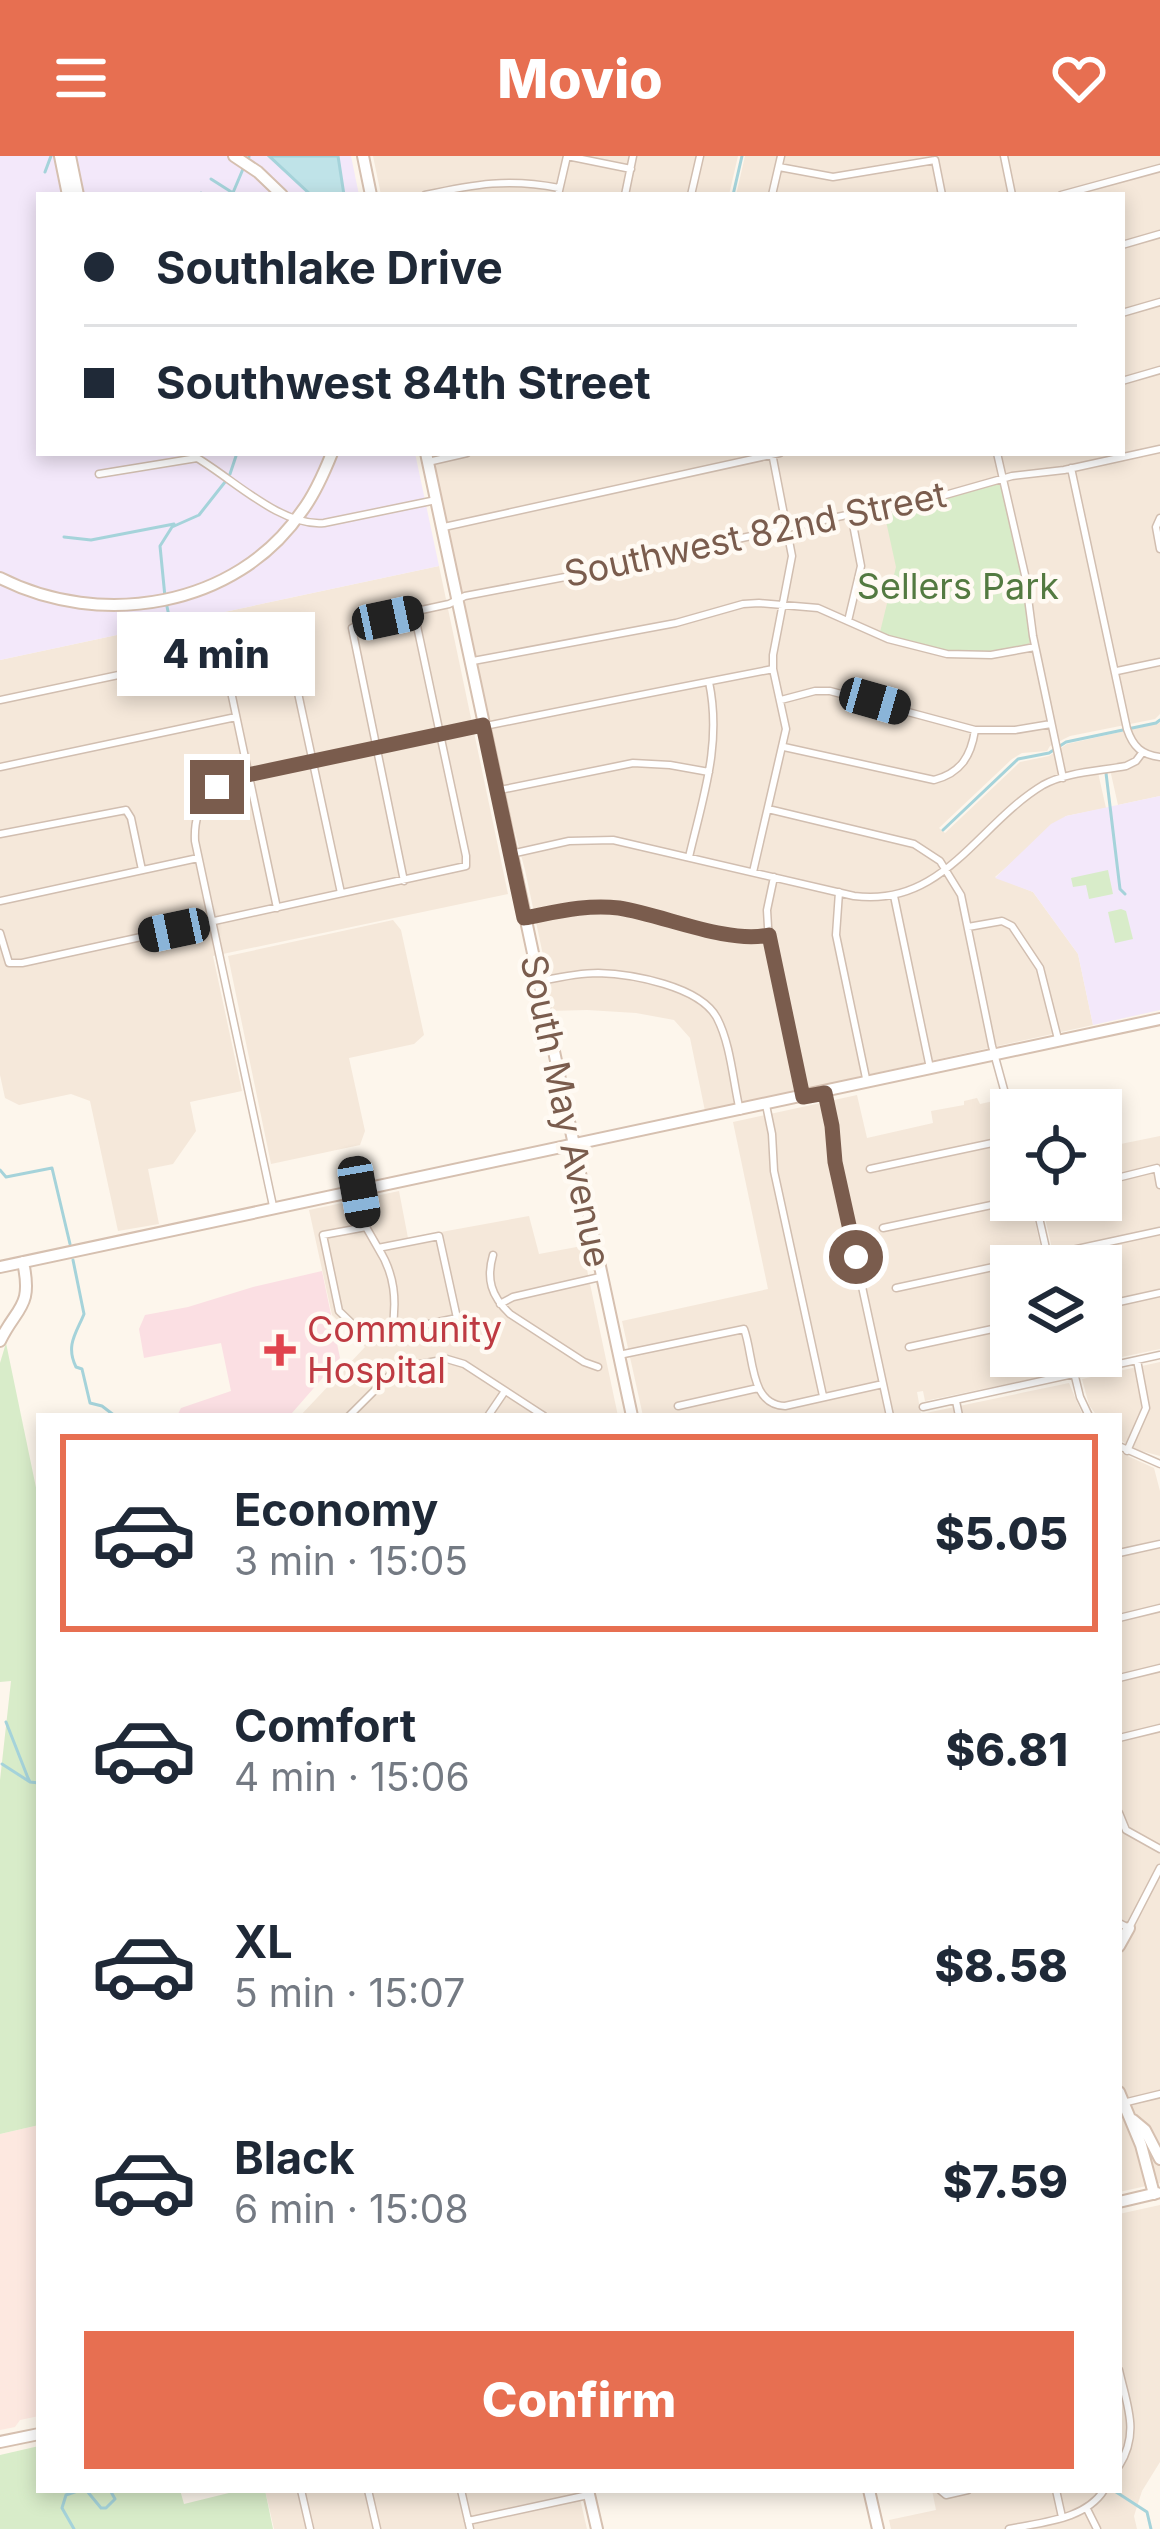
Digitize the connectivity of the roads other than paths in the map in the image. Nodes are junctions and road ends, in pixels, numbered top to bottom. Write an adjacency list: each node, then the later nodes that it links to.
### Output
1 (60, 156): 14 (main road)
2 (70, 156): 15 (main road)
3 (234, 156): 16 (main road)
4 (363, 156): 17 (main road)
5 (567, 156): 13 (street); 19 (street)
6 (633, 156): 13 (street)
7 (700, 156): 21 (street)
8 (781, 156): 11 (street)
9 (1004, 156): 24 (street)
10 (935, 158): 11 (street); 23 (street)
11 (778, 167): 22 (street)
12 (1160, 168): 25 (street)
13 (631, 169): 20 (street)
14 (67, 192)
15 (77, 192)
16 (279, 192)
17 (370, 192)
18 (440, 192): 19 (street)
19 (559, 192)
20 (626, 192)
21 (693, 192)
22 (773, 192)
23 (941, 192)
24 (1011, 192)
25 (1072, 192)
26 (1160, 234): 27 (street)
27 (1125, 244)
28 (1160, 302): 29 (street)
29 (1125, 312)
30 (1160, 370): 31 (street)
31 (1125, 380)
32 (1160, 449): 38 (street, Southwest 82nd Street)
33 (331, 456): 43 (main road)
34 (766, 456): 46 (street)
35 (775, 456): 45 (street)
36 (998, 456): 40 (street)
37 (427, 457): 41 (main road, South May Avenue)
38 (1071, 468): 40 (street, Southwest 82nd Street); 58 (street)
39 (99, 475): 43 (street)
40 (1003, 478): 42 (street, Southwest 82nd Street); 53 (street)
41 (436, 500): 43 (street); 46 (main road, South May Avenue)
42 (851, 514): 45 (street, Southwest 82nd Street); 52 (street)
43 (296, 520): 48 (main road)
44 (1158, 520): 47 (street)
45 (787, 527): 49 (street, Southwest 82nd Street); 50 (street)
46 (442, 528): 49 (main road, South May Avenue)
47 (1160, 549)
48 (0, 578)
49 (457, 601): 51 (street, Southwest 82nd Street); 55 (main road, South May Avenue)
50 (783, 604): 52 (street); 55 (street); 57 (street)
51 (414, 612): 66 (street); 68 (street, Southwest 82nd Street)
52 (848, 621): 53 (street)
53 (1035, 647): 63 (street)
54 (223, 653): 60 (street); 62 (street); 71 (street)
55 (470, 662): 64 (main road, South May Avenue)
56 (1160, 662): 58 (street)
57 (773, 669): 59 (street); 61 (street)
58 (1115, 672): 69 (street)
59 (710, 682): 64 (street); 73 (street)
60 (0, 700)
61 (781, 700): 65 (street); 67 (street)
62 (236, 717): 72 (street); 74 (street)
63 (1051, 724): 65 (street); 75 (street)
64 (483, 725): 66 (street); 76 (main road, South May Avenue)
65 (975, 730): 67 (street)
66 (440, 734): 68 (street); 88 (street)
67 (782, 746): 79 (street)
68 (376, 748): 71 (street); 88 (street)
69 (1142, 753): 70 (street); 75 (street)
70 (1160, 758)
71 (313, 761): 74 (street); 90 (street)
72 (0, 767)
73 (709, 772): 76 (street); 82 (street)
74 (249, 775): 78 (street); 93 (street)
75 (1064, 778): 84 (street)
76 (497, 790): 81 (main road, South May Avenue)
77 (192, 794): 78 (street)
78 (203, 801): 83 (street)
79 (768, 809): 84 (street); 86 (street)
80 (0, 834): 85 (street)
81 (511, 854): 82 (street); 94 (main road, South May Avenue)
82 (688, 857): 86 (street)
83 (198, 858): 85 (street); 95 (street)
84 (946, 869): 91 (street); 96 (street)
85 (142, 870): 92 (street)
86 (753, 872): 87 (street)
87 (774, 877): 89 (street); 98 (street)
88 (404, 881): 90 (street)
89 (839, 892): 91 (street); 104 (street)
90 (341, 895): 93 (street)
91 (894, 896): 103 (street)
92 (0, 901)
93 (277, 908): 95 (street)
94 (524, 918): 98 (street); 99 (main road, South May Avenue)
95 (213, 922): 97 (street); 117 (street)
96 (968, 927): 101 (street); 102 (street)
97 (0, 934)
98 (769, 935): 107 (street)
99 (538, 982): 109 (street); 111 (main road, South May Avenue)
100 (1160, 1019): 101 (main road)
101 (1058, 1041): 102 (main road)
102 (995, 1055): 103 (main road); 105 (street)
103 (931, 1070): 104 (main road)
104 (867, 1083): 106 (main road)
105 (1004, 1089)
106 (825, 1093): 107 (main road); 143 (street)
107 (803, 1097): 108 (main road)
108 (766, 1105): 109 (main road); 146 (street)
109 (740, 1111): 111 (main road)
110 (990, 1143): 112 (street)
111 (573, 1147): 115 (main road); 127 (main road, South May Avenue)
112 (870, 1169)
113 (1122, 1177): 114 (street)
114 (1160, 1185)
115 (359, 1192): 117 (main road); 118 (street)
116 (990, 1205): 119 (street)
117 (274, 1209): 124 (main road)
118 (365, 1227): 122 (street); 133 (street)
119 (883, 1228)
120 (1160, 1231): 121 (street)
121 (1095, 1245)
122 (378, 1249): 133 (street); 133 (street)
123 (494, 1255): 131 (street)
124 (23, 1262): 125 (main road); 134 (main road)
125 (0, 1267)
126 (990, 1268): 128 (street)
127 (602, 1277): 131 (street); 136 (main road, South May Avenue)
128 (896, 1288)
129 (1160, 1293): 130 (street)
130 (1122, 1301)
131 (500, 1304): 140 (street)
132 (990, 1330): 135 (street)
133 (392, 1331)
134 (0, 1341)
135 (910, 1347)
136 (619, 1355): 144 (street); 153 (main road, South May Avenue)
137 (1160, 1355): 138 (street)
138 (1137, 1360): 139 (street); 157 (street)
139 (1122, 1363)
140 (598, 1367)
141 (1061, 1377): 147 (street)
142 (1075, 1377): 156 (street)
143 (883, 1384): 146 (street); 154 (street)
144 (758, 1388): 146 (street); 148 (street)
145 (505, 1391): 150 (street); 151 (street); 152 (street)
146 (824, 1397)
147 (956, 1401): 149 (street); 155 (street)
148 (678, 1406)
149 (923, 1408)
150 (352, 1413)
151 (490, 1413)
152 (539, 1413)
153 (631, 1413)
154 (889, 1413)
155 (958, 1413)
156 (1088, 1413)
157 (1123, 1448): 158 (street)
158 (1160, 1464)
159 (1160, 1544): 160 (street)
160 (1122, 1552)
161 (1160, 1608): 162 (street)
162 (1122, 1617)
163 (1160, 1669): 164 (street)
164 (1122, 1677)
165 (1160, 1728): 166 (street)
166 (1122, 1737)
167 (1122, 1820): 168 (street)
168 (1160, 1849)
169 (1160, 1868): 170 (street)
170 (1124, 1925)
171 (1160, 2094): 172 (street)
172 (1122, 2098)
173 (1122, 2100): 174 (main road)
174 (1156, 2156): 175 (main road)
175 (1157, 2193): 176 (main road)
176 (1122, 2201)
177 (1122, 2384): 180 (street)
178 (36, 2435): 179 (main road)
179 (0, 2442)
180 (1122, 2461)
181 (303, 2493): 192 (street)
182 (369, 2493): 193 (street)
183 (462, 2493): 191 (street)
184 (581, 2493): 191 (street)
185 (585, 2493): 194 (main road)
186 (870, 2493): 195 (main road)
187 (1057, 2493): 190 (street)
188 (1101, 2493): 189 (street)
189 (1087, 2509): 190 (street); 197 (street)
190 (1062, 2517): 196 (street)
191 (469, 2525)
192 (310, 2529)
193 (377, 2529)
194 (593, 2529)
195 (878, 2529)
196 (1010, 2529)
197 (1097, 2529)

